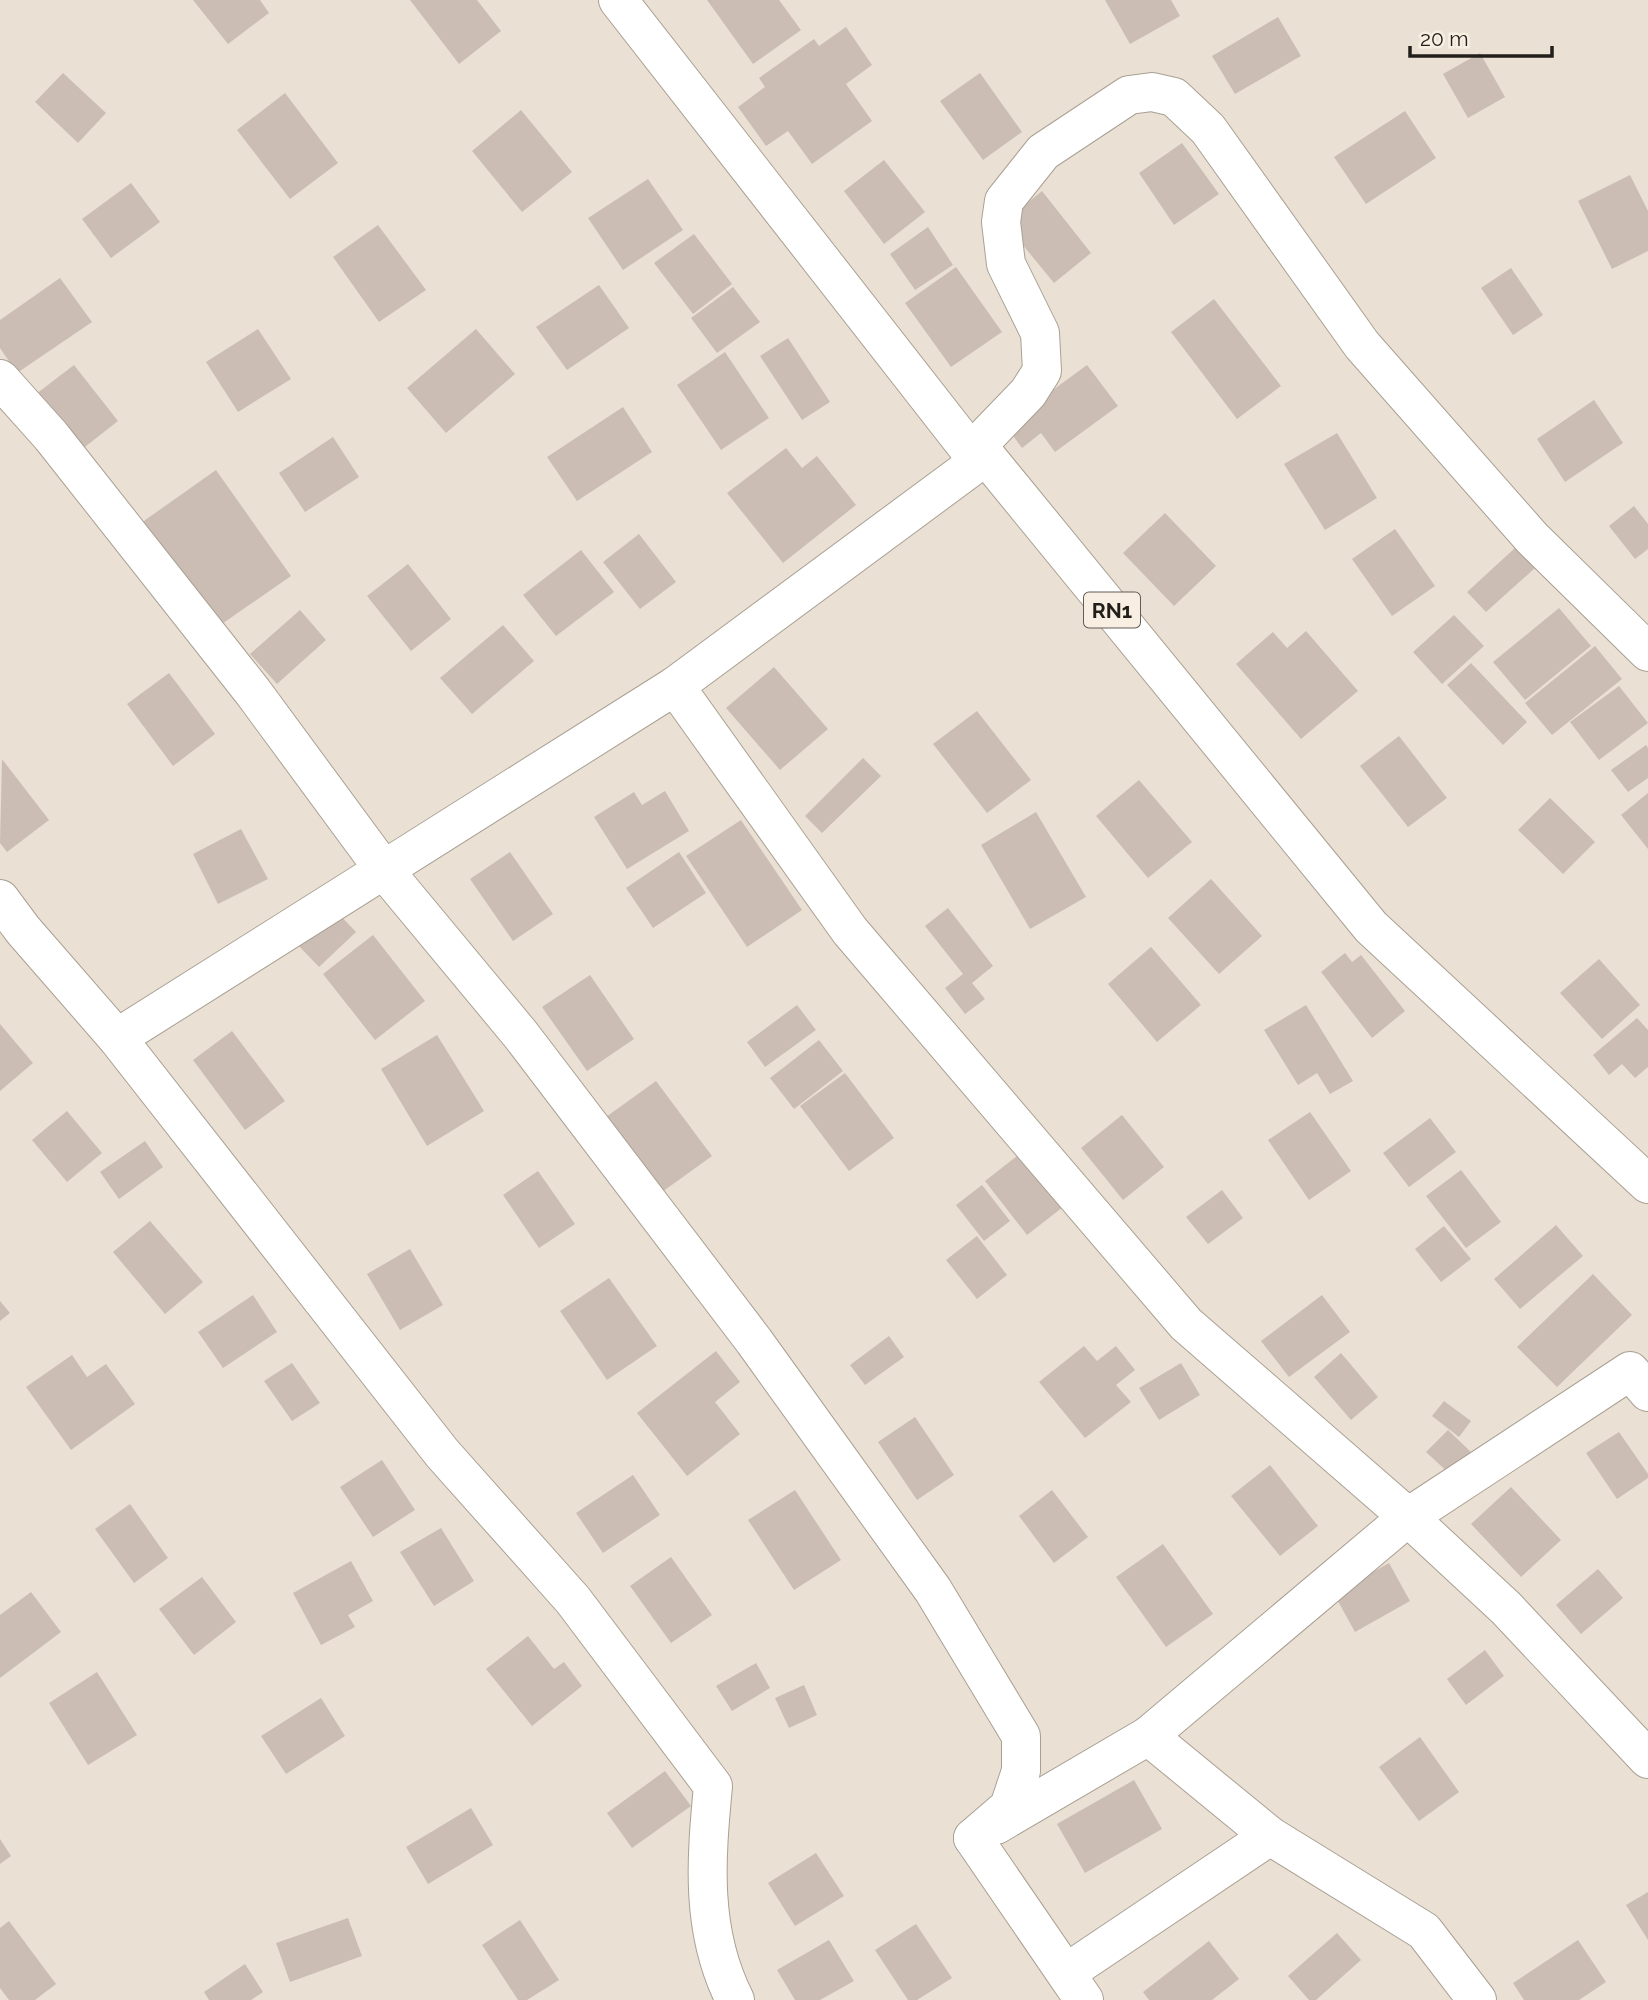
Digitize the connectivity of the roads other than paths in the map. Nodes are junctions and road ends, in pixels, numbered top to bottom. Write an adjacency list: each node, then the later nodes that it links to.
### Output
1 (618, 0): 3 (main road, RN1)
2 (0, 379): 6 (main road)
3 (978, 454): 4 (main road); 5 (main road); 10 (main road, RN1)
4 (1648, 652)
5 (675, 686): 6 (main road); 12 (main road)
6 (384, 870): 9 (main road); 16 (main road)
7 (0, 899): 8 (main road)
8 (11, 939): 9 (main road)
9 (117, 1038): 18 (main road)
10 (1648, 1184)
11 (1648, 1392): 12 (main road)
12 (1408, 1517): 13 (main road); 14 (main road)
13 (1148, 1737): 15 (main road); 16 (main road)
14 (1648, 1759)
15 (1270, 1836): 17 (main road); 19 (main road)
16 (973, 1838): 17 (main road)
17 (1075, 1986)
18 (735, 2000)
19 (1477, 2000)

